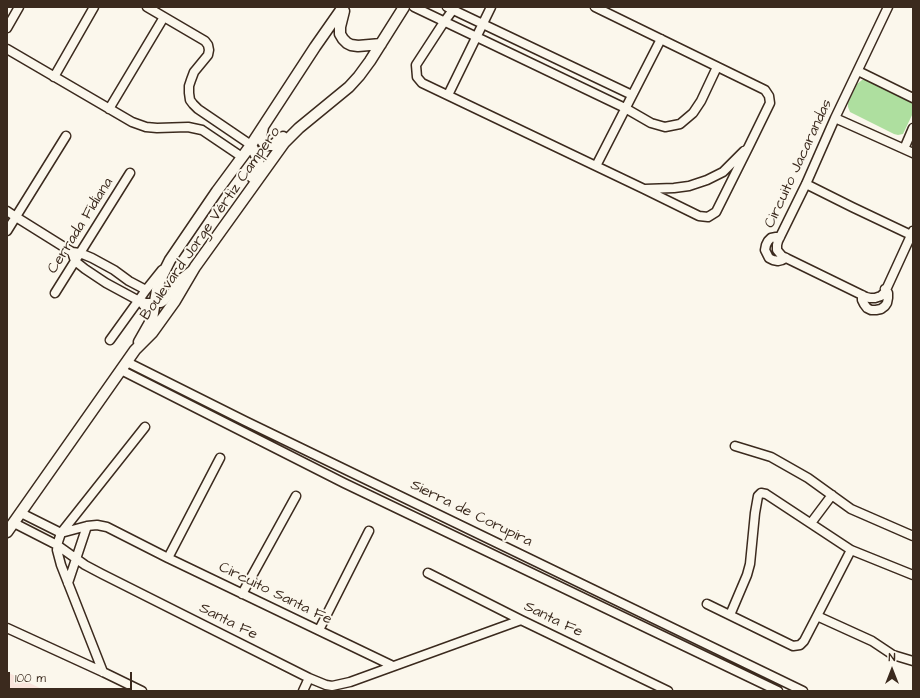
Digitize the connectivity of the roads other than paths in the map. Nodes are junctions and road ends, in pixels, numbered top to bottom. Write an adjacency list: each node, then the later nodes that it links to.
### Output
1 (19, 7): 14 (street)
2 (94, 7): 21 (street)
3 (147, 7): 11 (street)
4 (344, 7): 17 (main road); 29 (main road, Boulevard Jorge Vértiz Campero)
5 (404, 7): 17 (main road, Boulevard Jorge Vértiz Campero)
6 (414, 7): 12 (street)
7 (490, 7): 13 (street)
8 (595, 7): 16 (street)
9 (888, 7): 20 (street, Circuito Jacarandas)
10 (452, 8): 12 (street); 13 (street)
11 (164, 17): 26 (street); 27 (street)
12 (444, 22): 15 (street); 22 (street)
13 (482, 24): 15 (street); 23 (street)
14 (7, 28)
15 (476, 37): 22 (street); 25 (street)
16 (660, 39): 19 (street); 23 (street)
17 (381, 44): 33 (main road, Boulevard Jorge Vértiz Campero)
18 (7, 49): 21 (street)
19 (717, 67): 25 (street); 35 (street)
20 (858, 71): 24 (street); 28 (street, Circuito Jacarandas)
21 (54, 77): 26 (street)
22 (448, 95): 39 (street)
23 (632, 95): 25 (street)
24 (913, 98)
25 (625, 108): 39 (street)
26 (109, 109): 30 (street)
27 (211, 118): 30 (street); 34 (street)
28 (836, 118): 36 (street); 41 (street, Circuito Jacarandas)
29 (264, 125): 33 (main road); 34 (main road, Boulevard Jorge Vértiz Campero)
30 (202, 130): 38 (street)
31 (912, 131): 36 (street)
32 (66, 136): 45 (street)
33 (290, 137): 43 (main road, Boulevard Jorge Vértiz Campero)
34 (251, 144): 38 (main road, Boulevard Jorge Vértiz Campero); 43 (main road)
35 (749, 146): 42 (street); 42 (street)
36 (904, 149): 37 (street)
37 (913, 153)
38 (242, 157): 51 (main road, Boulevard Jorge Vértiz Campero)
39 (596, 166): 42 (street)
40 (130, 173): 49 (street, Cerrada Fidiana)
41 (806, 184): 47 (street); 48 (street, Circuito Jacarandas)
42 (644, 189)
43 (239, 206): 53 (main road, Boulevard Jorge Vértiz Campero)
44 (7, 210): 45 (street)
45 (16, 217): 46 (street); 49 (street)
46 (7, 232)
47 (912, 233): 56 (street)
48 (780, 237): 50 (street, Circuito Jacarandas); 50 (street)
49 (76, 253): 52 (street, Cerrada Fidiana); 54 (street)
50 (786, 258): 59 (street)
51 (170, 260): 57 (street); 61 (main road, Boulevard Jorge Vértiz Campero)
52 (75, 261): 55 (street); 58 (street, Cerrada Fidiana)
53 (195, 267): 61 (street); 64 (main road, Boulevard Jorge Vértiz Campero)
54 (114, 270): 55 (street); 57 (street)
55 (106, 283): 60 (street)
56 (885, 289): 59 (street); 59 (street)
57 (146, 290): 60 (street)
58 (55, 294)
59 (862, 295)
60 (140, 302): 61 (street); 62 (main road); 63 (street)
61 (155, 303): 62 (main road, Boulevard Jorge Vértiz Campero)
62 (152, 319): 64 (main road, Boulevard Jorge Vértiz Campero)
63 (110, 340)
64 (135, 350): 65 (main road, Boulevard Jorge Vértiz Campero)
65 (124, 366): 71 (main road, Boulevard Jorge Vértiz Campero); 100 (street, Sierra de Corupira); 101 (street, Sierra de Corupira)
66 (145, 427): 77 (street)
67 (734, 446): 69 (street)
68 (220, 458): 81 (street)
69 (832, 495): 73 (street); 78 (street)
70 (296, 496): 86 (street)
71 (21, 513): 72 (main road, Boulevard Jorge Vértiz Campero); 77 (street)
72 (14, 523): 76 (main road, Boulevard Jorge Vértiz Campero); 79 (street)
73 (811, 523): 80 (street); 88 (street)
74 (88, 526): 77 (street, Circuito Santa Fe); 81 (street, Circuito Santa Fe); 82 (street)
75 (370, 531): 92 (street)
76 (7, 532)
77 (61, 533): 79 (street)
78 (913, 536)
79 (57, 545): 82 (street, Santa Fe); 85 (street)
80 (851, 550): 84 (street); 89 (street)
81 (168, 558): 86 (street, Circuito Santa Fe)
82 (76, 559): 85 (street); 96 (street, Santa Fe)
83 (428, 573): 90 (street, Santa Fe)
84 (913, 575)
85 (68, 583): 95 (street)
86 (242, 594): 92 (street, Circuito Santa Fe)
87 (707, 604): 88 (street)
88 (730, 615): 89 (street)
89 (818, 616): 93 (street)
90 (521, 620): 94 (street); 99 (street, Santa Fe)
91 (7, 628): 95 (street)
92 (319, 630): 94 (street, Circuito Santa Fe)
93 (913, 661)
94 (393, 666): 96 (street, Santa Fe)
95 (103, 672): 97 (street)
96 (309, 678): 98 (street)
97 (142, 691)
98 (303, 691)
99 (668, 691)
100 (778, 691)
101 (803, 691)

